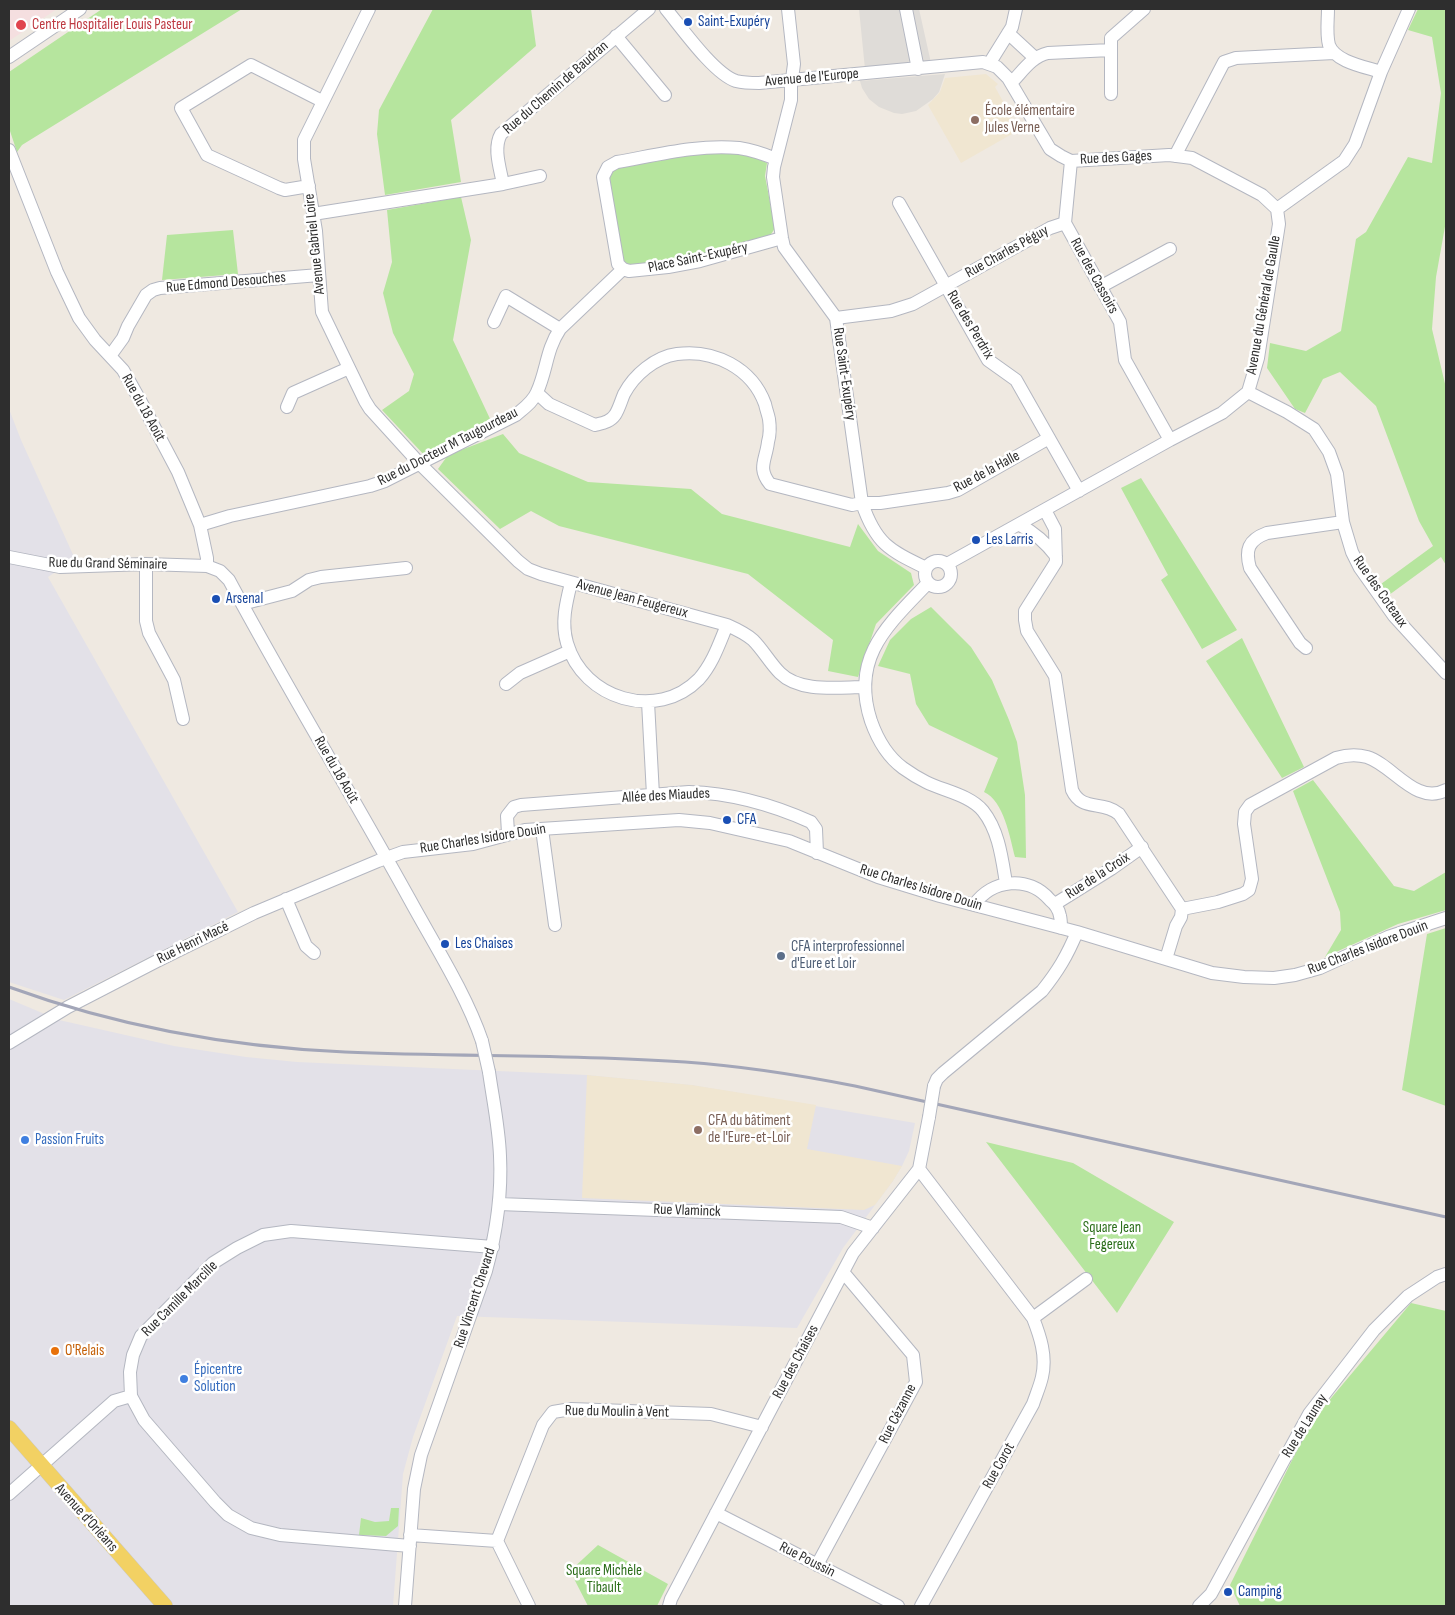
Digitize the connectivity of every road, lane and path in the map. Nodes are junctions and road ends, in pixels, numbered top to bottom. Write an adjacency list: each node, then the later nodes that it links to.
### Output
1 (80, 9): 15 (street)
2 (649, 9): 12 (street, Rue du Chemin de Baudran)
3 (666, 9): 20 (street, Avenue de l'Europe)
4 (788, 9): 20 (street, Rue Saint-Exupéry)
5 (906, 9): 18 (street)
6 (1016, 9): 11 (street)
7 (1144, 9): 13 (street)
8 (1328, 9): 14 (street)
9 (1409, 9): 19 (street)
10 (365, 10): 24 (street, Avenue Gabriel Loire)
11 (1008, 33): 16 (street); 17 (street)
12 (616, 36): 23 (street); 30 (street, Rue du Chemin de Baudran)
13 (1111, 50): 16 (street); 22 (street)
14 (1334, 54): 19 (street); 26 (street)
15 (9, 57)
16 (1035, 58): 21 (street)
17 (989, 64): 18 (street, Avenue de l'Europe); 21 (street, Rue des Gages)
18 (918, 69): 20 (street, Avenue de l'Europe)
19 (1381, 72): 33 (street)
20 (792, 79): 27 (street, Rue Saint-Exupéry)
21 (1011, 83): 28 (street, Rue des Gages)
22 (1111, 94)
23 (664, 96)
24 (322, 101): 31 (street, Avenue Gabriel Loire); 31 (street)
25 (10, 155): 45 (street, Rue du 18 Août)
26 (1175, 156): 28 (street, Rue des Gages); 33 (street, Rue des Gages)
27 (776, 159): 36 (street, Rue Saint-Exupéry); 38 (street)
28 (1070, 161): 35 (street, Rue des Cassoirs)
29 (540, 176): 30 (street)
30 (503, 184): 34 (street)
31 (309, 186): 34 (street, Avenue Gabriel Loire)
32 (899, 203): 40 (street, Rue des Perdrix)
33 (1277, 209): 47 (street, Avenue du Général de Gaulle)
34 (313, 214): 39 (street, Avenue Gabriel Loire)
35 (1065, 223): 40 (street, Rue Charles Péguy); 41 (street, Rue des Cassoirs)
36 (782, 238): 38 (street, Place Saint-Exupéry); 42 (street, Rue Saint-Exupéry)
37 (1170, 249): 41 (street)
38 (623, 268): 44 (street, Rue du Docteur M Taugourdeau)
39 (319, 275): 45 (street, Rue Edmond Desouches); 46 (street, Avenue Gabriel Loire)
40 (946, 285): 42 (street, Rue Charles Péguy); 50 (street, Rue des Perdrix)
41 (1100, 287): 51 (street, Rue des Cassoirs)
42 (836, 318): 54 (street, Rue Saint-Exupéry)
43 (494, 322): 44 (street)
44 (560, 329): 48 (street, Rue du Docteur M Taugourdeau)
45 (110, 356): 57 (street, Rue du 18 Août)
46 (349, 368): 49 (street); 52 (street, Avenue Gabriel Loire)
47 (1248, 392): 51 (street, Avenue du Général de Gaulle); 56 (street, Rue des Coteaux)
48 (537, 393): 52 (street, Rue du Docteur M Taugourdeau); 54 (street, Rue de la Halle)
49 (287, 407)
50 (1049, 438): 53 (street, Rue des Perdrix); 54 (street, Rue de la Halle)
51 (1170, 440): 53 (street, Avenue du Général de Gaulle)
52 (420, 464): 57 (street, Rue du Docteur M Taugourdeau); 67 (street, Avenue Jean Feugereux)
53 (1079, 491): 55 (street, Avenue du Général de Gaulle)
54 (862, 503): 65 (street, Rue Saint-Exupéry)
55 (1045, 510): 58 (street, Avenue du Général de Gaulle); 59 (street)
56 (1343, 522): 70 (street); 72 (street, Rue des Coteaux)
57 (200, 525): 63 (street, Rue du 18 Août)
58 (1020, 525): 59 (street); 62 (street, Avenue du Général de Gaulle)
59 (1056, 556): 81 (street)
60 (9, 557): 61 (street, Rue du Grand Séminaire)
61 (146, 564): 63 (street, Rue du Grand Séminaire); 76 (street)
62 (947, 564): 65 (street); 66 (street)
63 (207, 566): 68 (street, Rue du 18 Août)
64 (406, 568): 68 (street)
65 (926, 568): 66 (street)
66 (928, 582): 74 (street)
67 (571, 583): 69 (street, Avenue Jean Feugereux); 71 (street)
68 (242, 604): 83 (street, Rue du 18 Août)
69 (727, 624): 74 (street, Avenue Jean Feugereux); 75 (street)
70 (1306, 648)
71 (570, 651): 73 (street); 75 (street)
72 (1446, 672)
73 (506, 684)
74 (865, 687): 84 (street)
75 (648, 702): 78 (street)
76 (183, 719)
77 (1446, 790): 88 (street)
78 (653, 795): 80 (street, Allée des Miaudes); 82 (street, Allée des Miaudes)
79 (542, 829): 80 (street, Rue Charles Isidore Douin); 82 (street, Rue Charles Isidore Douin); 90 (street)
80 (508, 833): 83 (street, Rue Charles Isidore Douin)
81 (1142, 848): 86 (street, Rue de la Croix); 88 (street)
82 (817, 852): 87 (street, Rue Charles Isidore Douin)
83 (386, 858): 85 (street, Rue Henri Macé); 97 (street, Rue Vincent Chevard, bridge)
84 (1006, 883): 86 (street); 87 (street)
85 (286, 900): 93 (street); 95 (street, Rue Henri Macé)
86 (1055, 904): 91 (street)
87 (974, 905): 91 (street, Rue Charles Isidore Douin)
88 (1182, 909): 94 (street)
89 (1446, 918): 94 (street, Rue Charles Isidore Douin)
90 (555, 925)
91 (1061, 928): 92 (street, Rue Charles Isidore Douin)
92 (1077, 932): 94 (street, Rue Charles Isidore Douin); 96 (street, Rue des Chaises, bridge)
93 (309, 952)
94 (1166, 959)
95 (9, 1044)
96 (918, 1169): 98 (street, Rue des Chaises); 103 (street, Rue Corot)
97 (499, 1204): 98 (street, Rue Vlaminck); 99 (street, Rue Vincent Chevard)
98 (873, 1228): 100 (street, Rue des Chaises)
99 (493, 1247): 104 (street, Rue Camille Marcille); 110 (street, Rue Vincent Chevard)
100 (843, 1272): 105 (street, Rue des Chaises); 112 (street, Rue Cézanne)
101 (1446, 1274): 119 (street, Rue de Launay)
102 (1086, 1279): 103 (street)
103 (1032, 1318): 118 (street, Rue Corot)
104 (131, 1396): 107 (street); 110 (street, Rue Camille Marcille)
105 (762, 1427): 109 (street, Rue des Chaises); 111 (street, Rue du Moulin à Vent)
106 (9, 1428): 107 (main road, Avenue d'Orléans)
107 (41, 1466): 108 (street); 113 (main road, Avenue d'Orléans)
108 (9, 1494)
109 (716, 1513): 112 (street, Rue Poussin); 116 (street, Rue des Chaises)
110 (410, 1541): 111 (street, Rue Camille Marcille); 114 (street, Rue Vincent Chevard)
111 (497, 1541): 115 (street)
112 (817, 1565): 117 (street, Rue Poussin)
113 (165, 1606)
114 (405, 1606)
115 (529, 1606)
116 (670, 1606)
117 (898, 1606)
118 (920, 1606)
119 (1199, 1606)

